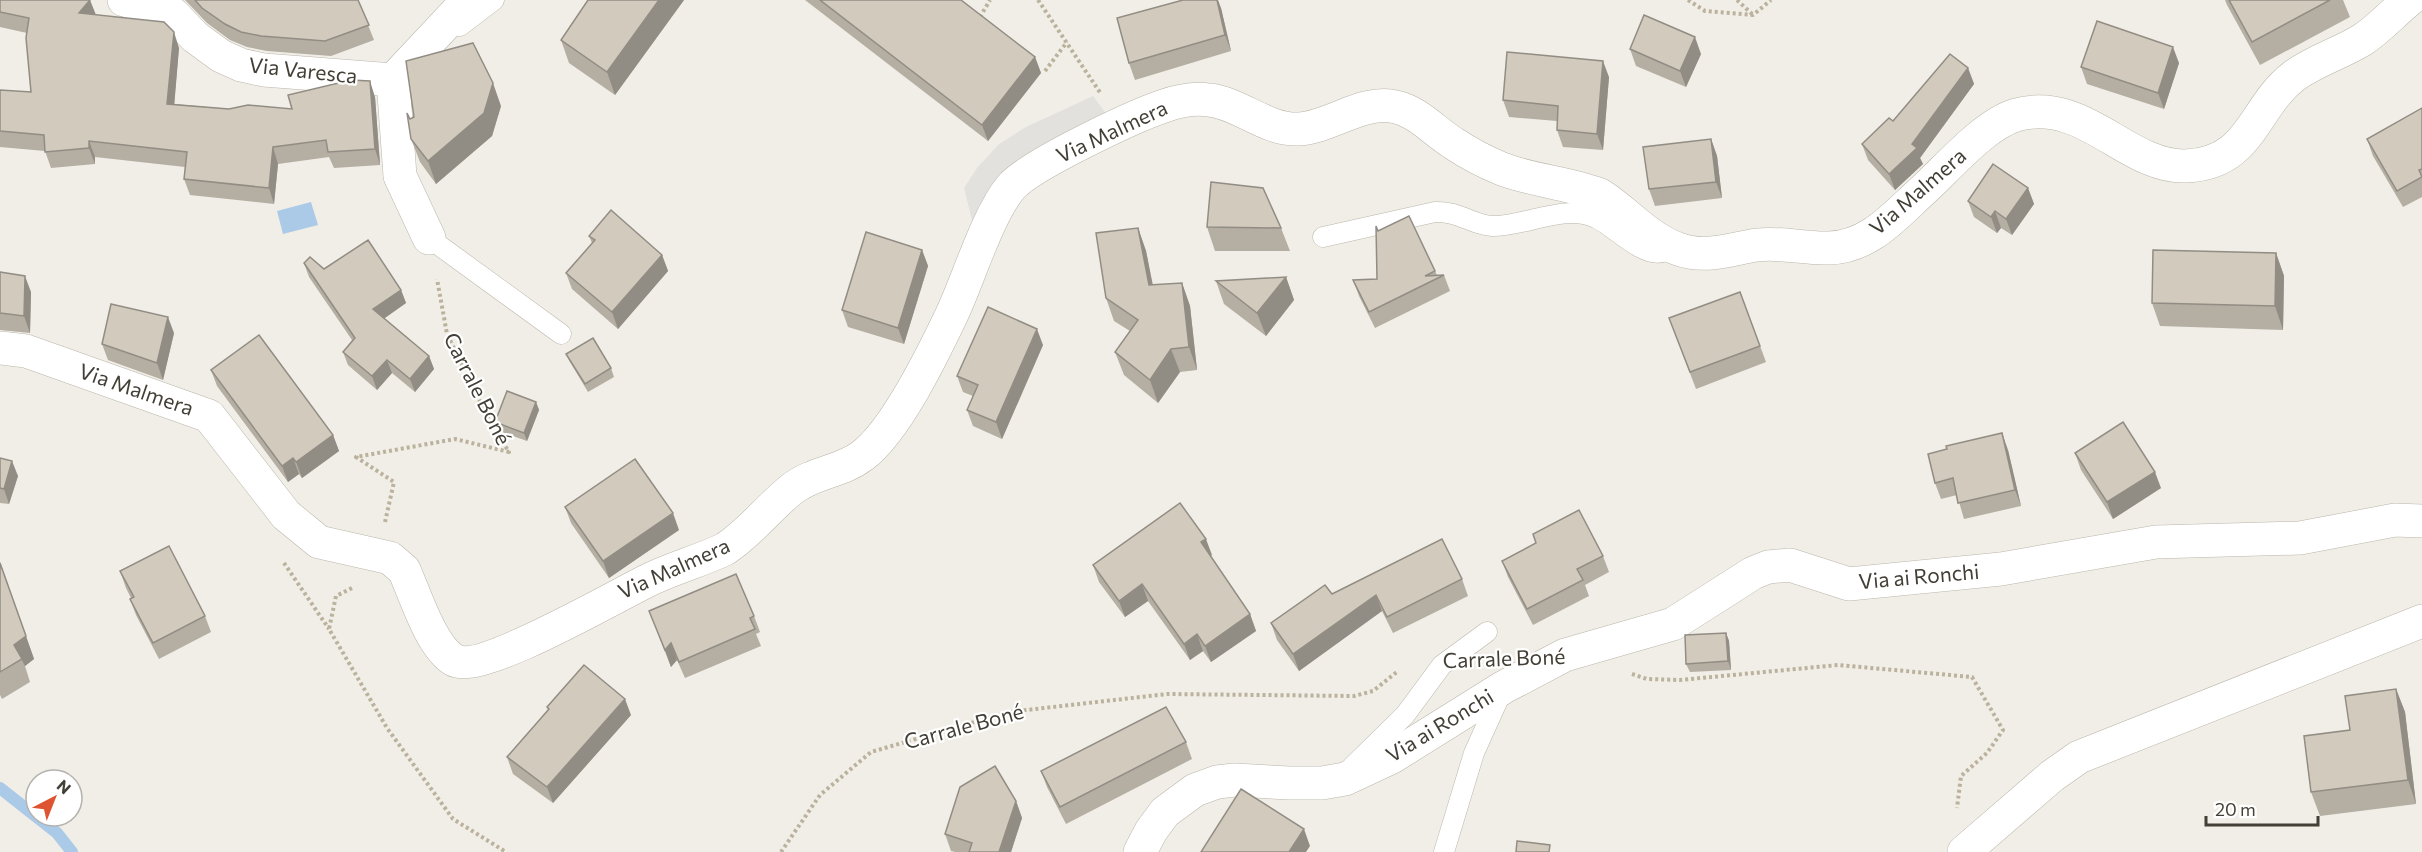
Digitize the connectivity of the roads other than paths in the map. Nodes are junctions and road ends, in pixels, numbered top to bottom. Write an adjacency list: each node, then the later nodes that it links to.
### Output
1 (124, 0): 5 (street, Via Varesca)
2 (468, 0): 6 (street)
3 (494, 0): 6 (lane)
4 (2409, 0): 10 (street, Via Malmera)
5 (170, 7): 7 (street, Via Varesca)
6 (432, 35): 7 (street)
7 (393, 80): 9 (street)
8 (1323, 237): 10 (lane)
9 (429, 238): 11 (lane)
10 (1670, 246): 12 (street, Via Malmera)
11 (561, 334)
12 (0, 348)
13 (2422, 521): 16 (street, Via ai Ronchi)
14 (2422, 621): 20 (street)
15 (1487, 632): 17 (lane)
16 (1504, 687): 17 (street, Via ai Ronchi); 19 (lane)
17 (1345, 779): 18 (street, Via ai Ronchi)
18 (1140, 852)
19 (1443, 852)
20 (1964, 852)

